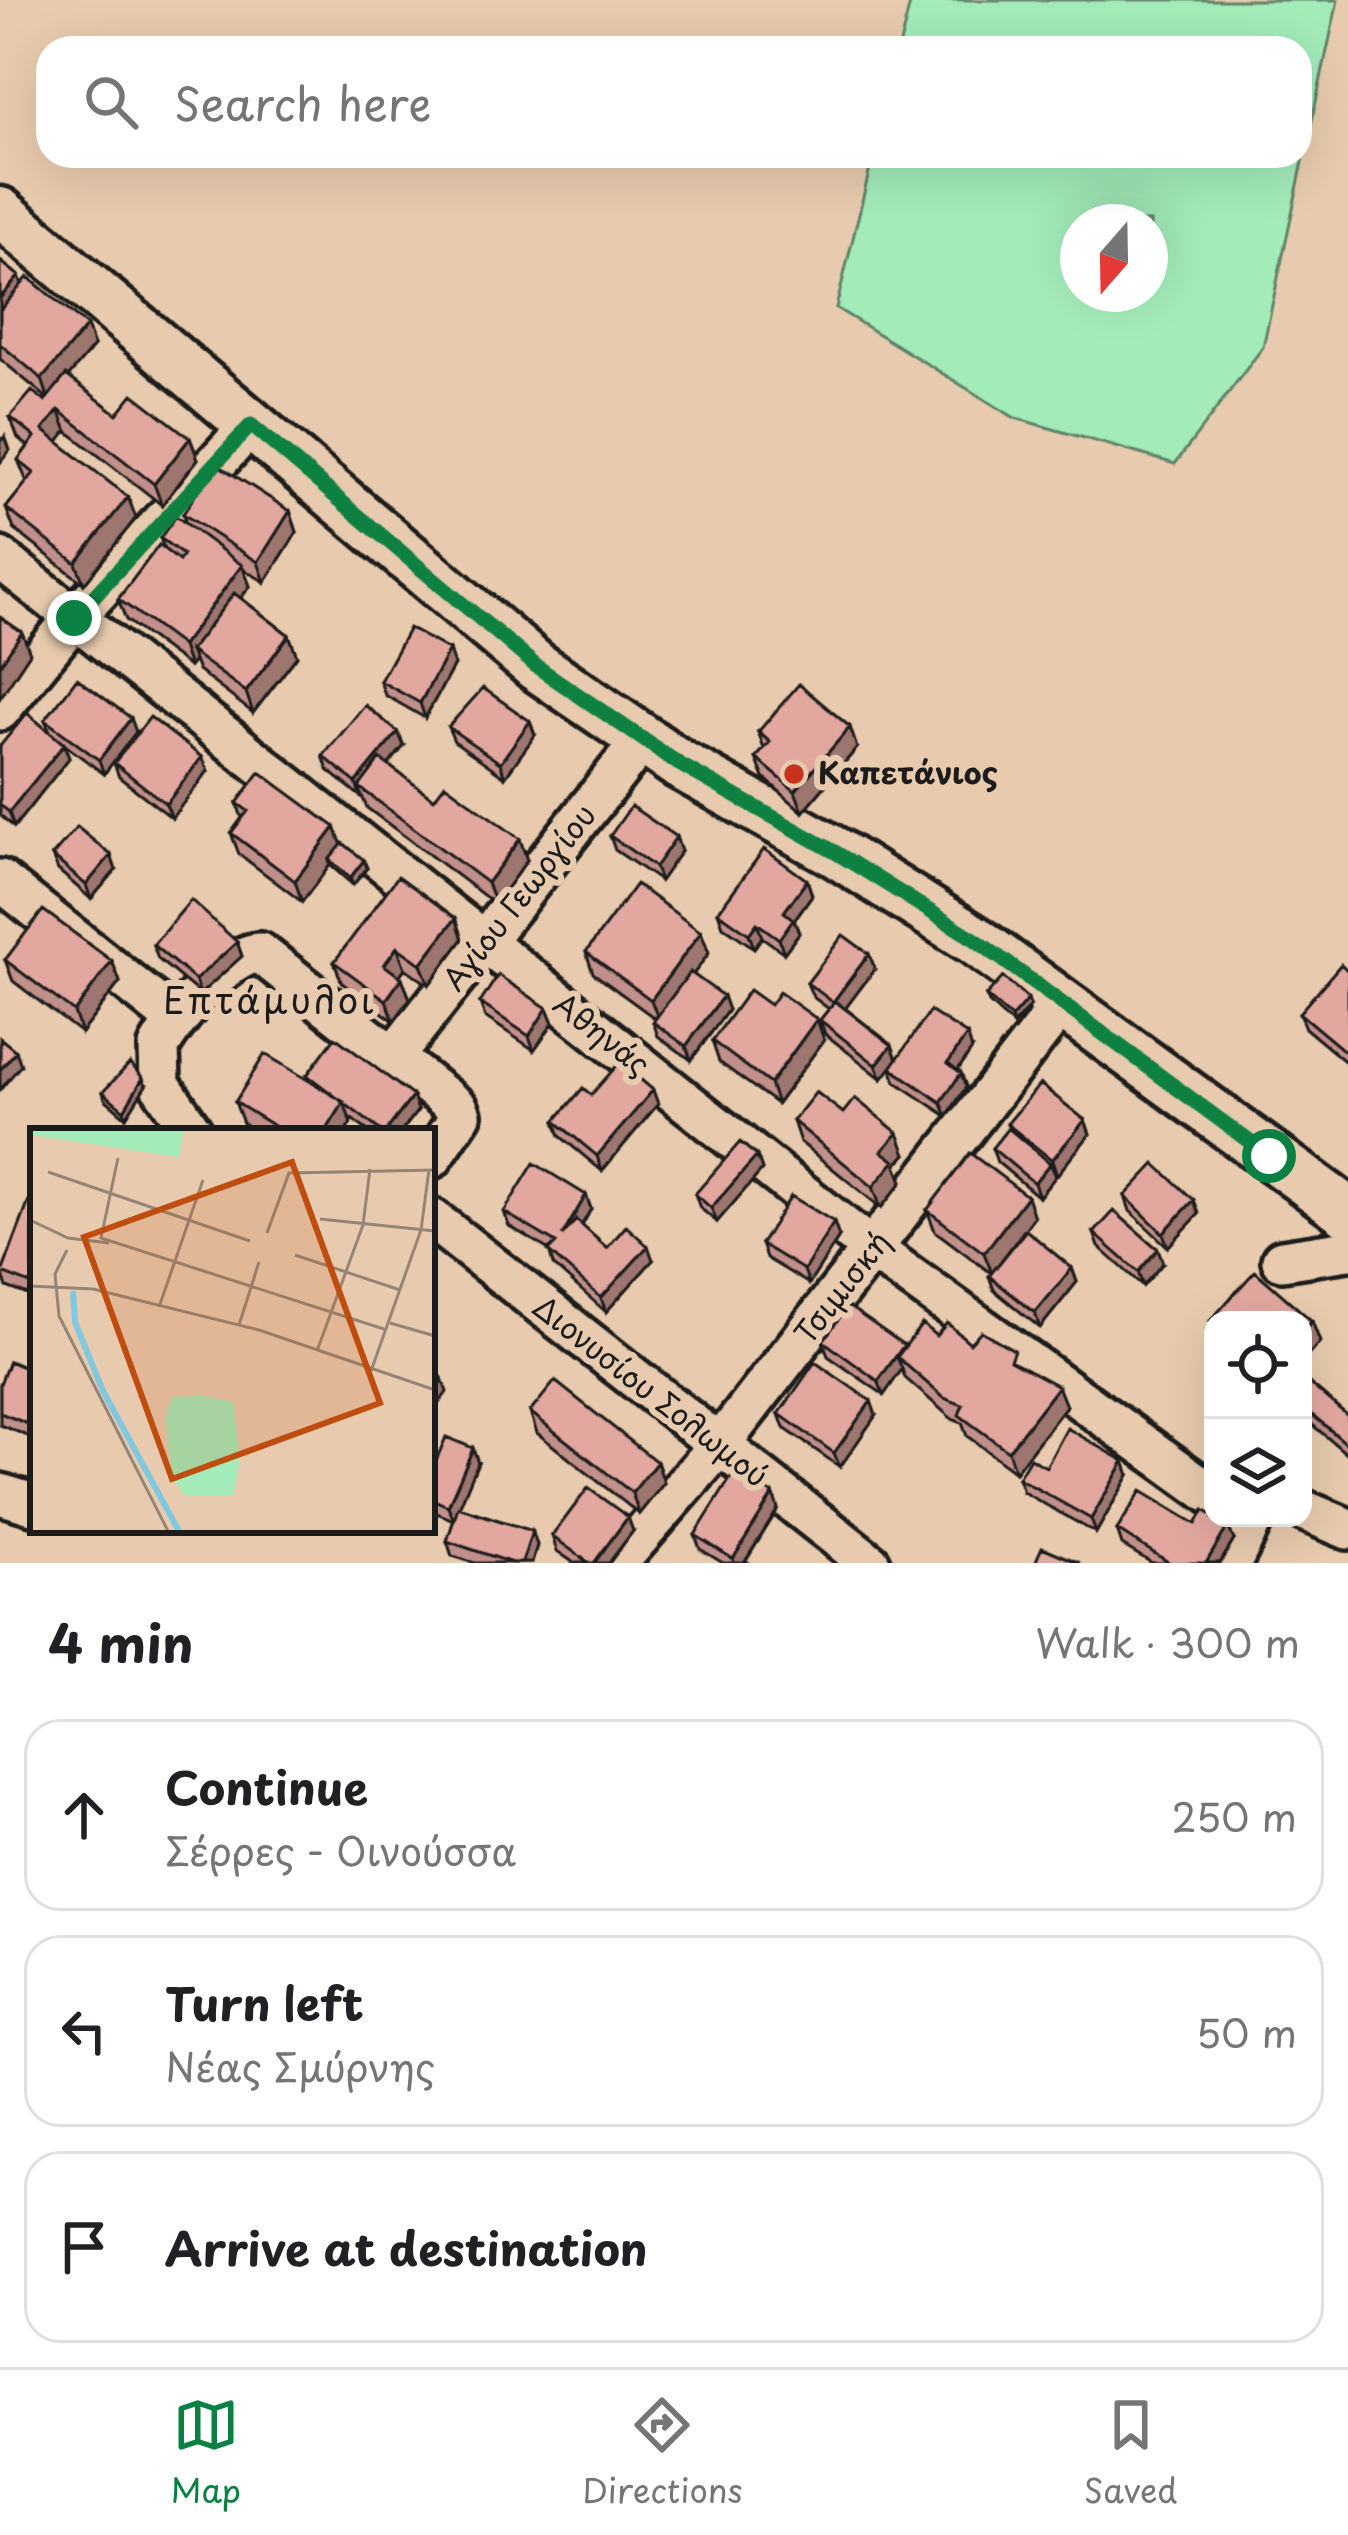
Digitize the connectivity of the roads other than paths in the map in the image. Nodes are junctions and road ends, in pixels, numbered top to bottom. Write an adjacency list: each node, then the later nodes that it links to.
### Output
1 (0, 212): 2 (street)
2 (251, 425): 4 (street); 6 (street)
3 (0, 558): 4 (street, Αθηνάς)
4 (74, 618): 5 (street); 8 (street, Αθηνάς)
5 (0, 710)
6 (644, 738): 8 (street, Αγίου Γεωργίου); 9 (street)
7 (0, 880): 10 (street)
8 (486, 944): 11 (street, Αγίου Γεωργίου); 16 (street, Αθηνάς)
9 (1060, 1006): 14 (street); 16 (street, Τσιμισκή)
10 (176, 1020): 11 (street); 12 (street)
11 (394, 1056): 13 (street)
12 (190, 1128)
13 (435, 1154)
14 (1348, 1212)
15 (435, 1221): 19 (street, Διονυσίου Σολωμού)
16 (873, 1250): 19 (street, Τσιμισκή); 20 (street, Αθηνάς)
17 (1348, 1250): 18 (street)
18 (1282, 1260)
19 (718, 1447): 28 (street, Τσιμισκή); 29 (street, Διονυσίου Σολωμού)
20 (1150, 1450): 21 (street); 22 (street, Αθηνάς)
21 (1204, 1471)
22 (1204, 1489)
23 (0, 1494): 24 (street)
24 (30, 1503)
25 (1312, 1514): 27 (street)
26 (1245, 1527): 30 (street)
27 (1348, 1529)
28 (617, 1563)
29 (870, 1563)
30 (1232, 1563)

